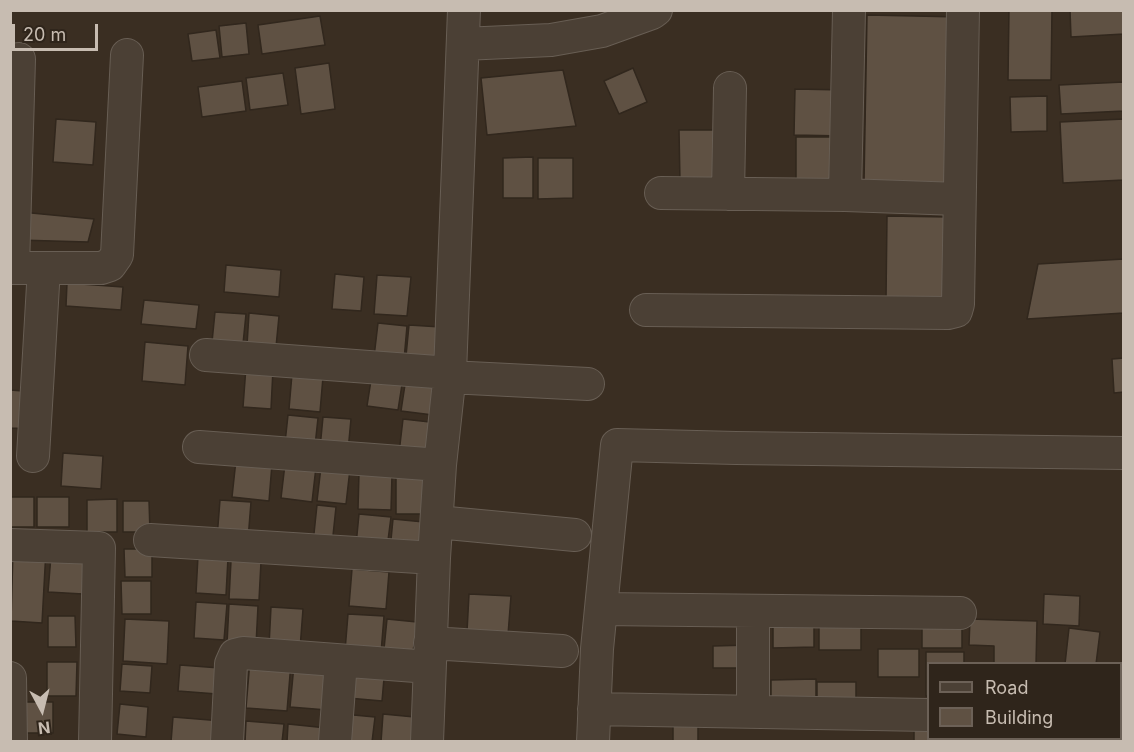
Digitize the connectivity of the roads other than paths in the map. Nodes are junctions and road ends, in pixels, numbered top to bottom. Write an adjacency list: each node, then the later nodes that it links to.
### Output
1 (464, 10): 5 (street)
2 (656, 10): 5 (street)
3 (849, 10): 11 (street)
4 (963, 10): 12 (street)
5 (463, 44): 17 (street)
6 (127, 55): 14 (street)
7 (19, 59): 13 (street)
8 (730, 88): 10 (street)
9 (661, 193): 10 (street)
10 (728, 194): 11 (street)
11 (845, 195): 12 (street)
12 (959, 199): 15 (street)
13 (12, 268): 14 (street)
14 (44, 268): 21 (street)
15 (646, 310)
16 (206, 355): 17 (street)
17 (449, 375): 18 (street); 22 (street)
18 (588, 384)
19 (199, 447): 22 (street)
20 (1124, 453): 28 (street)
21 (33, 456)
22 (440, 465): 23 (street)
23 (437, 522): 24 (street); 27 (street)
24 (575, 535)
25 (150, 540): 27 (street)
26 (10, 545): 39 (street)
27 (434, 558): 32 (street)
28 (601, 609): 29 (street); 35 (street)
29 (753, 611): 30 (street); 36 (street)
30 (960, 613)
31 (562, 651): 32 (street)
32 (430, 655): 33 (street); 42 (street)
33 (341, 661): 40 (street); 41 (street)
34 (10, 678): 38 (street)
35 (594, 710): 36 (street); 43 (street)
36 (753, 712): 37 (street)
37 (927, 714)
38 (11, 741)
39 (95, 741)
40 (227, 741)
41 (335, 741)
42 (427, 741)
43 (593, 741)

